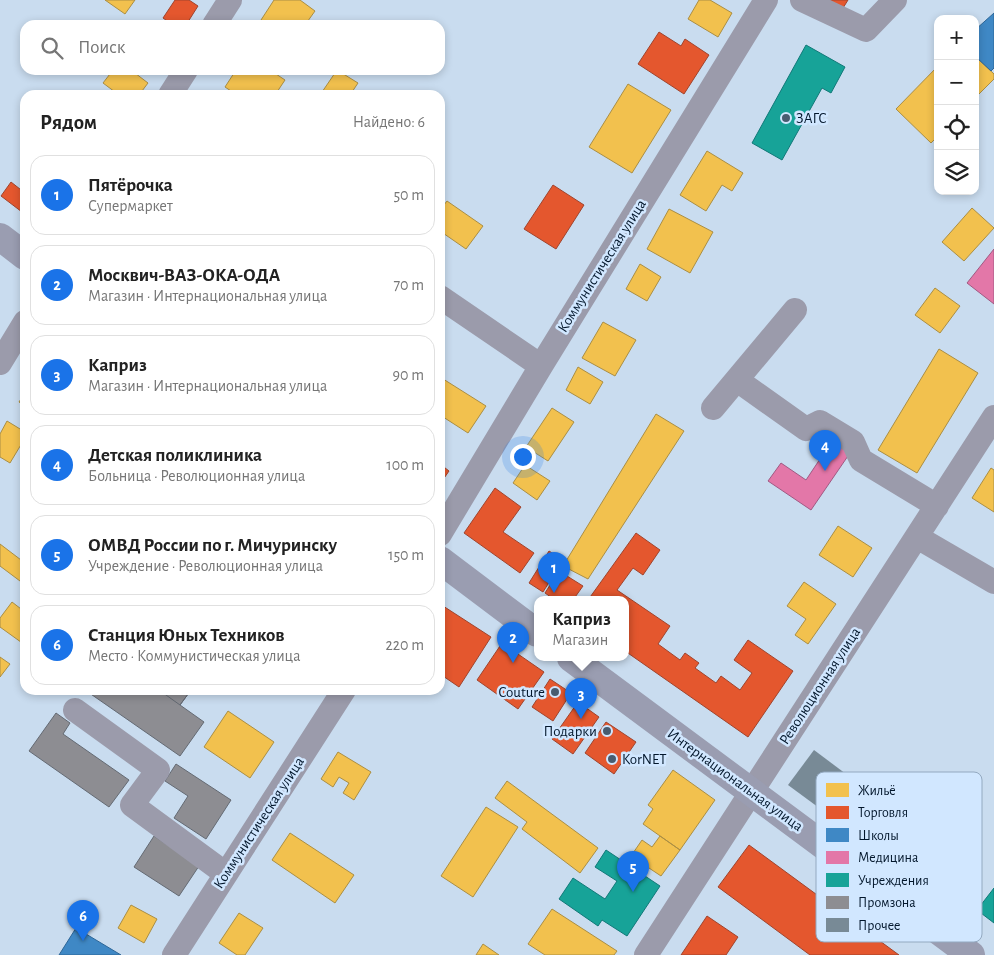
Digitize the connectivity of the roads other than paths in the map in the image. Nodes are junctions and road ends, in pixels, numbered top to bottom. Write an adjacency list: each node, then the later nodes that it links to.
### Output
1 (230, 0): 5 (street)
2 (766, 0): 14 (street, Коммунистическая улица)
3 (802, 0): 4 (street)
4 (895, 0)
5 (217, 20)
6 (183, 75): 7 (street)
7 (173, 90)
8 (0, 237): 9 (main road)
9 (20, 252)
10 (445, 300): 14 (street)
11 (795, 310): 15 (street)
12 (20, 330): 13 (street)
13 (0, 362)
14 (541, 366): 19 (street, Коммунистическая улица)
15 (737, 380): 16 (street); 18 (street)
16 (713, 408)
17 (992, 426): 18 (street, Революционная улица)
18 (937, 506): 20 (street, Революционная улица)
19 (445, 526)
20 (917, 538): 22 (street); 27 (street, Революционная улица)
21 (445, 564): 23 (main road)
22 (994, 582)
23 (534, 631)
24 (575, 661): 27 (main road, Интернациональная улица)
25 (341, 695): 29 (street, Коммунистическая улица)
26 (75, 710): 29 (street)
27 (752, 792): 28 (main road, Интернациональная улица); 32 (street, Революционная улица)
28 (816, 840)
29 (226, 874): 31 (street, Коммунистическая улица)
30 (954, 942): 33 (main road, Интернациональная улица)
31 (174, 955)
32 (646, 955)
33 (971, 955)

